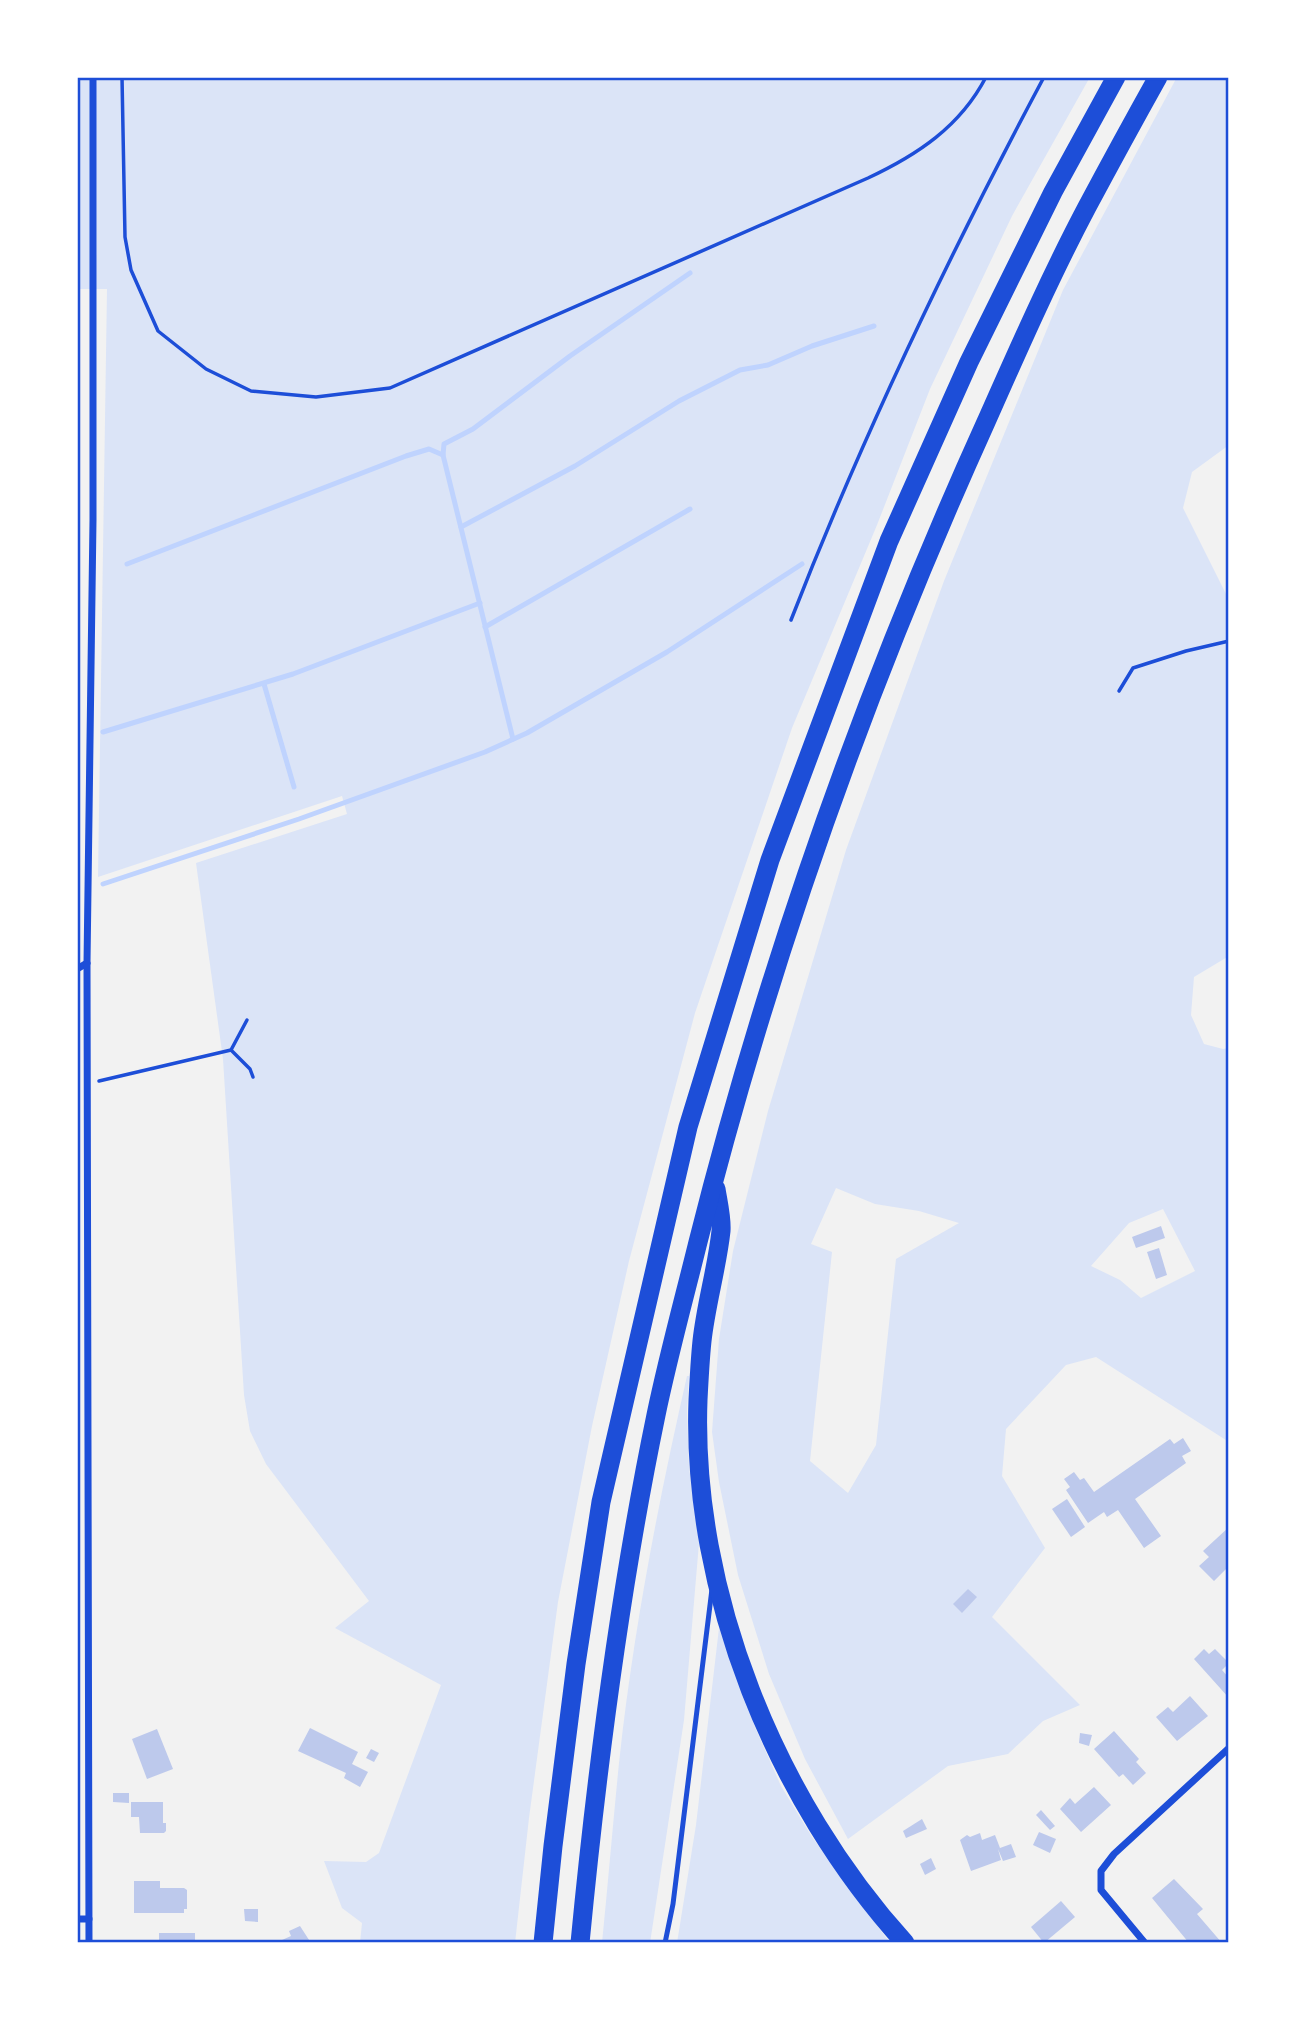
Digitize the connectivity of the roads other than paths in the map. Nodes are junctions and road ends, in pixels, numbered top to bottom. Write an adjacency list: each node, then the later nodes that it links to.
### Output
1 (93, 77): 4 (street)
2 (1116, 77): 12 (highway)
3 (1158, 77): 6 (highway)
4 (87, 963): 5 (street); 10 (street)
5 (77, 969)
6 (715, 1177): 7 (highway); 13 (highway)
7 (715, 1574): 14 (lane); 15 (highway)
8 (1229, 1748): 16 (street)
9 (77, 1919): 10 (street)
10 (89, 1919): 11 (street)
11 (89, 1943)
12 (543, 1943)
13 (580, 1943)
14 (665, 1943)
15 (905, 1943)
16 (1145, 1943)

